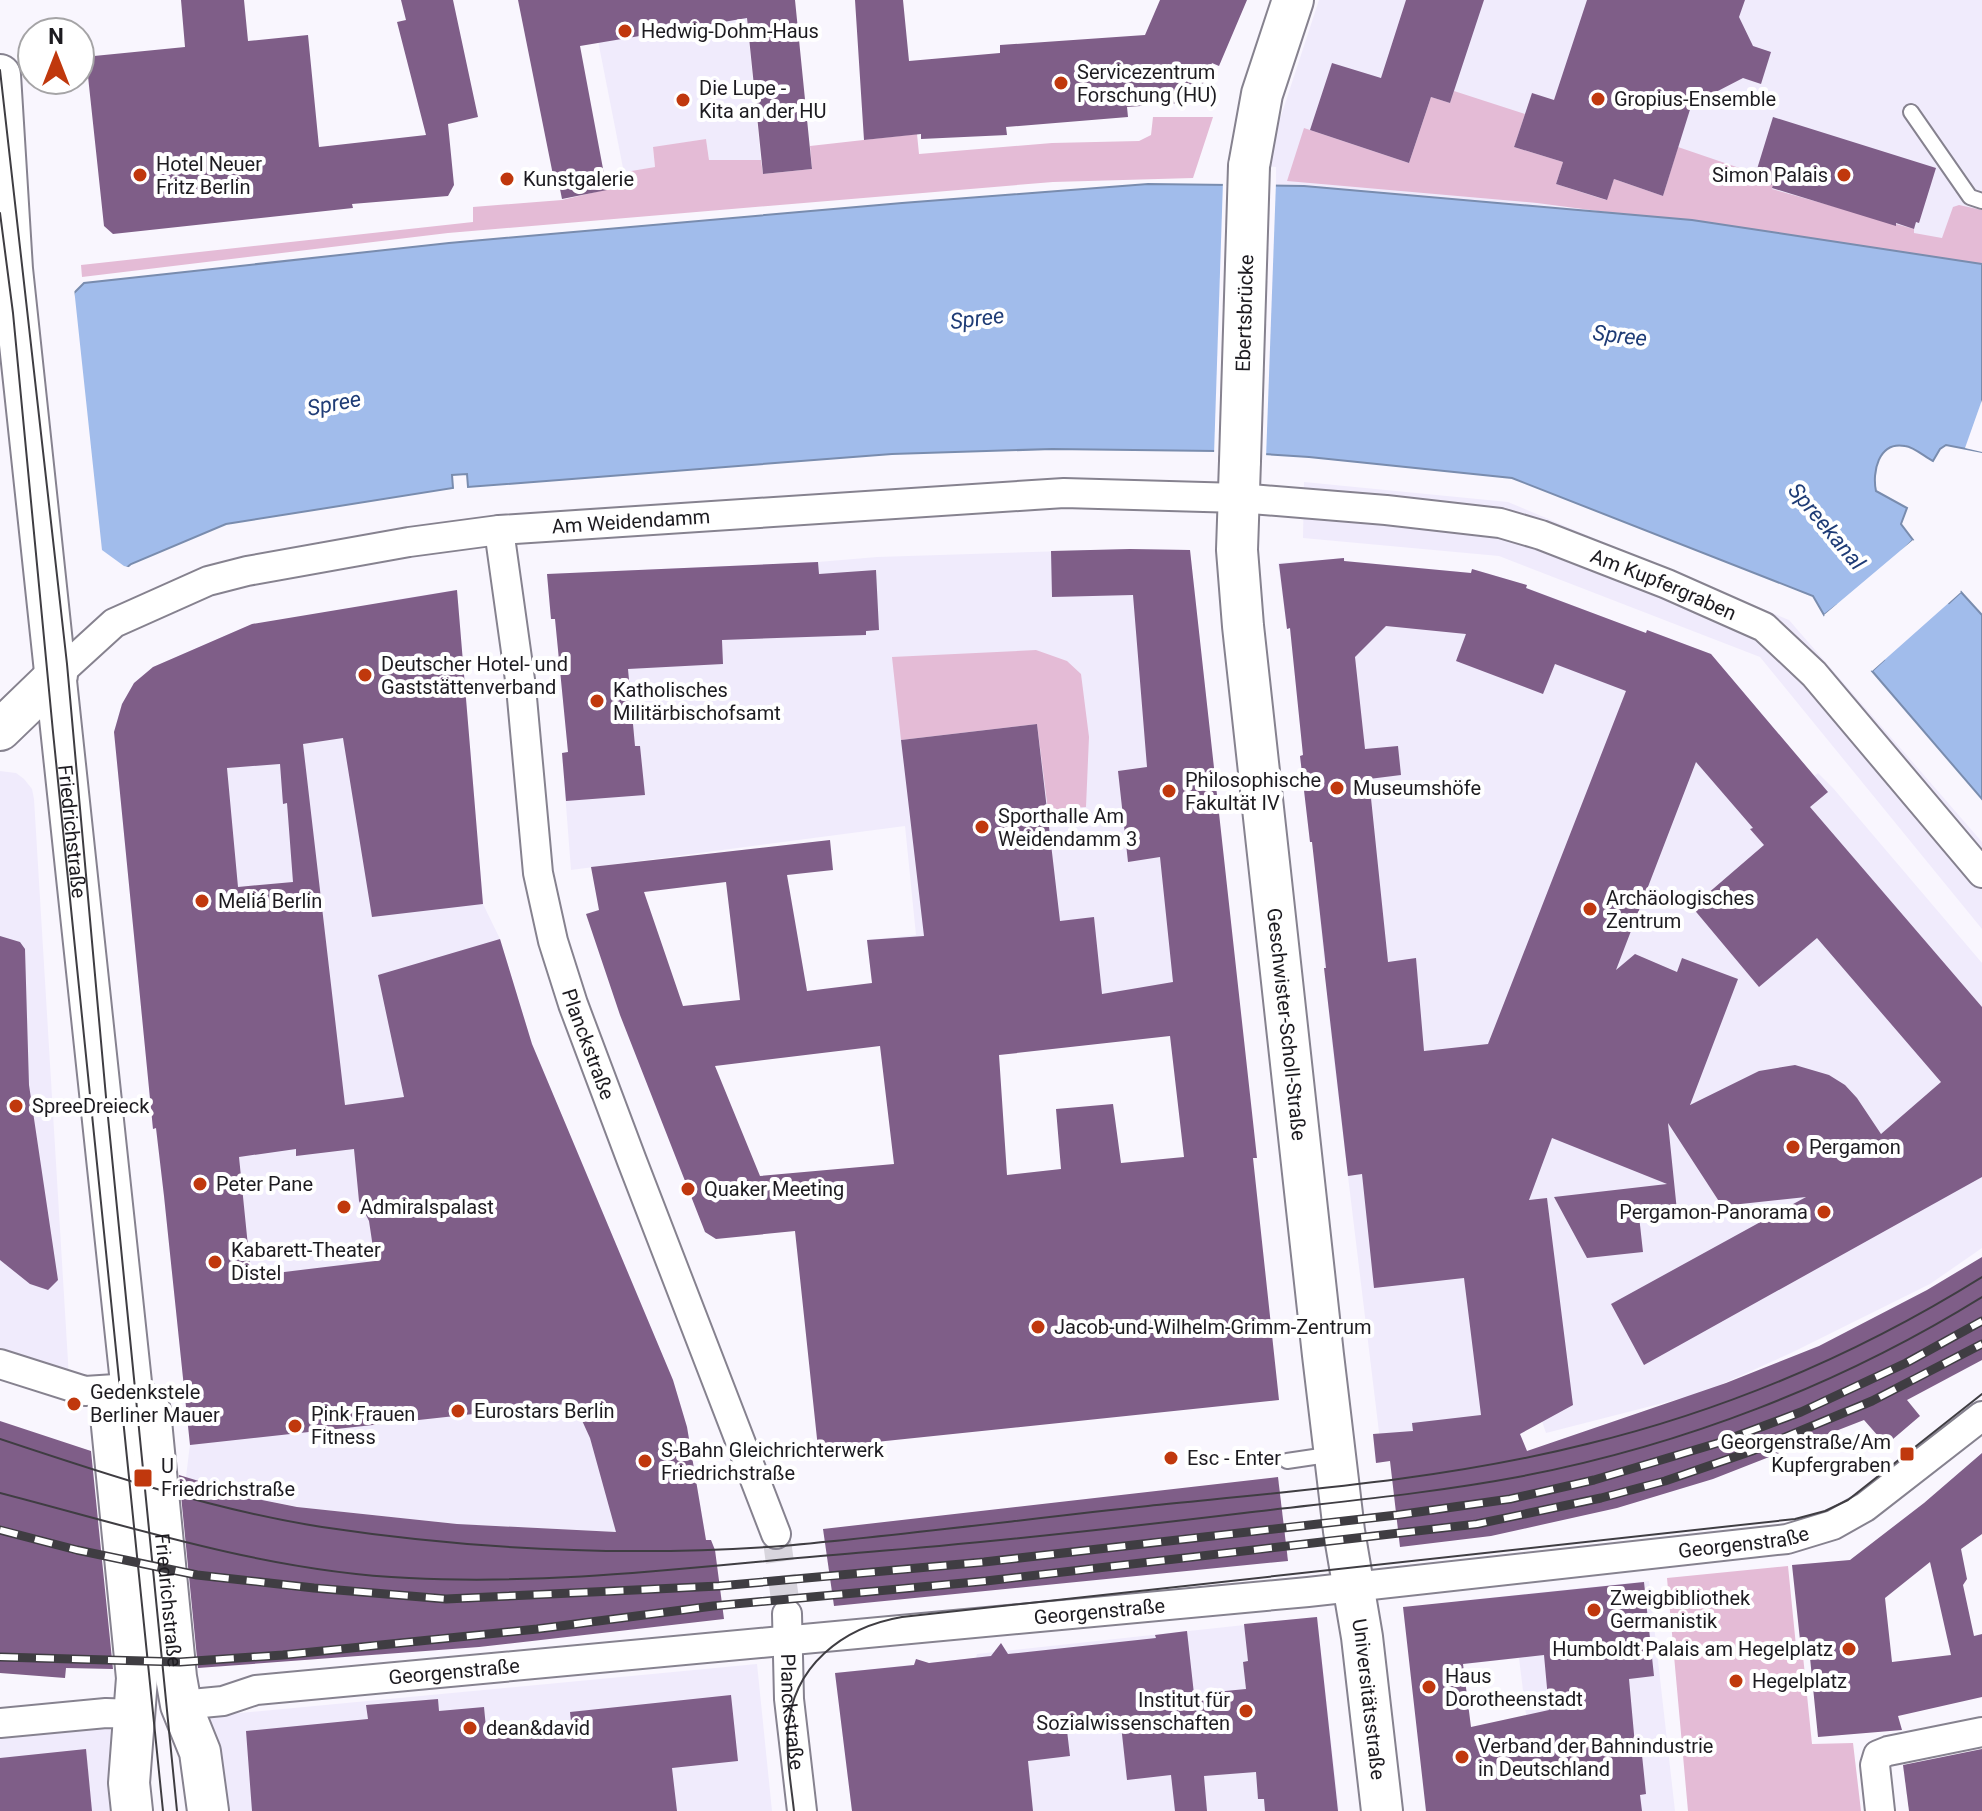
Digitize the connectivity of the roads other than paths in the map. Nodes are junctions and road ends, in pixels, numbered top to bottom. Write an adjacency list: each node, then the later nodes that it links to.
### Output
1 (1293, 0): 8 (main road, Ebertsbrücke, bridge)
2 (0, 75): 6 (main road, Friedrichstraße)
3 (1911, 112): 5 (lane)
4 (0, 193): 6 (main road, Friedrichstraße)
5 (1982, 201)
6 (12, 269): 7 (main road, Friedrichstraße)
7 (11, 310): 10 (main road, Friedrichstraße)
8 (1240, 479): 9 (street, Am Weidendamm); 12 (street, Am Kupfergraben); 16 (main road, Geschwister-Scholl-Straße)
9 (499, 530): 10 (street, Am Weidendamm); 18 (street, Planckstraße)
10 (55, 662): 11 (main road); 14 (main road, Friedrichstraße)
11 (0, 730)
12 (1982, 873)
13 (0, 1364): 14 (street)
14 (132, 1390): 21 (main road, Friedrichstraße); 22 (main road, Friedrichstraße)
15 (1982, 1416): 19 (street, Georgenstraße)
16 (1335, 1454): 17 (lane); 19 (main road, Geschwister-Scholl-Straße)
17 (1287, 1461)
18 (776, 1534)
19 (1354, 1586): 20 (street, Georgenstraße); 28 (main road, Universitätsstraße)
20 (788, 1627): 21 (street, Georgenstraße); 27 (street, Planckstraße)
21 (181, 1705): 26 (main road, Friedrichstraße)
22 (136, 1714): 23 (street); 25 (main road, Friedrichstraße)
23 (0, 1723)
24 (1982, 1732): 29 (street)
25 (132, 1811)
26 (208, 1811)
27 (802, 1811)
28 (1382, 1811)
29 (1880, 1811)

